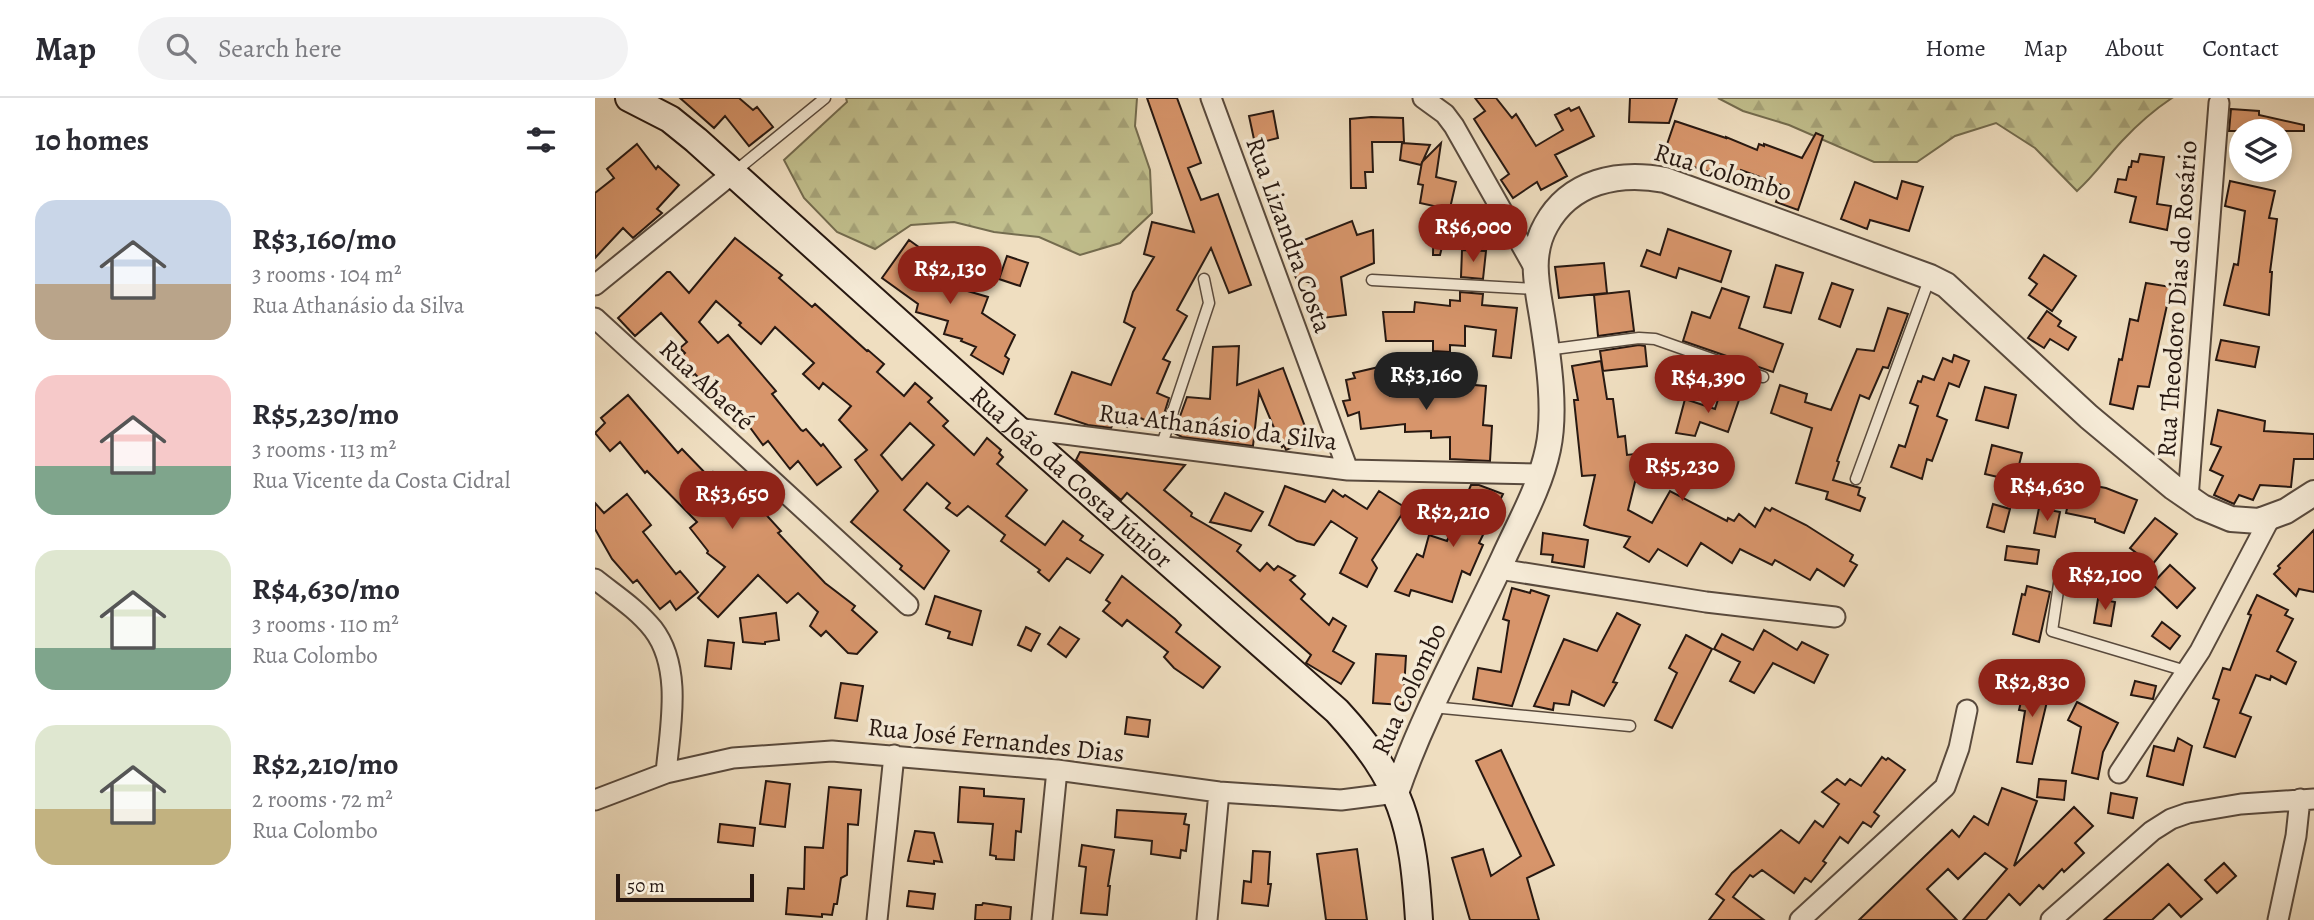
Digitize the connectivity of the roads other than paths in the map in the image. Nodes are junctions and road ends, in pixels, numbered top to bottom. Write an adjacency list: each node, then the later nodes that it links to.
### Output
1 (629, 98): 6 (main road, Rua João da Costa Júnior)
2 (825, 98): 6 (lane)
3 (1210, 98): 17 (street, Rua Lizandra Costa)
4 (1423, 98): 10 (street)
5 (2219, 103): 21 (street, Rua Theodoro Dias do Rosário)
6 (733, 173): 11 (street); 15 (main road, Rua João da Costa Júnior)
7 (1930, 277): 10 (street, Rua Colombo); 19 (lane); 21 (street, Rua Colombo)
8 (1204, 279): 16 (lane)
9 (1372, 279): 10 (lane)
10 (1536, 279): 13 (street, Rua Colombo)
11 (595, 285)
12 (595, 318): 26 (street, Rua Abaeté)
13 (1546, 350): 14 (lane); 18 (street, Rua Colombo)
14 (1763, 377)
15 (1016, 428): 16 (street, Rua Athanásio da Silva); 37 (main road, Rua João da Costa Júnior)
16 (1161, 448): 17 (street, Rua Athanásio da Silva)
17 (1348, 470): 18 (street, Rua Athanásio da Silva)
18 (1541, 474): 24 (street, Rua Colombo)
19 (1856, 479)
20 (2314, 493): 22 (street, Rua Colombo)
21 (2188, 498): 22 (street, Rua Colombo)
22 (2270, 518): 28 (street)
23 (2062, 564): 28 (lane)
24 (1499, 569): 27 (street); 29 (street, Rua Colombo)
25 (595, 579): 34 (street)
26 (908, 605)
27 (1835, 617)
28 (2186, 671): 35 (street)
29 (1432, 707): 31 (lane); 37 (street, Rua Colombo)
30 (1967, 710): 44 (street)
31 (1630, 726)
32 (894, 755): 33 (street, Rua José Fernandes Dias); 34 (street, Rua José Fernandes Dias); 40 (street)
33 (1057, 770): 36 (street, Rua José Fernandes Dias); 41 (street)
34 (666, 773): 39 (street, Rua José Fernandes Dias)
35 (2119, 773)
36 (1219, 792): 37 (street, Rua José Fernandes Dias); 42 (street)
37 (1396, 793): 43 (main road, Rua João da Costa Júnior)
38 (2307, 799): 45 (street); 46 (street)
39 (595, 800)
40 (877, 920)
41 (1042, 920)
42 (1207, 920)
43 (1419, 920)
44 (1800, 920)
45 (2051, 920)
46 (2278, 920)

